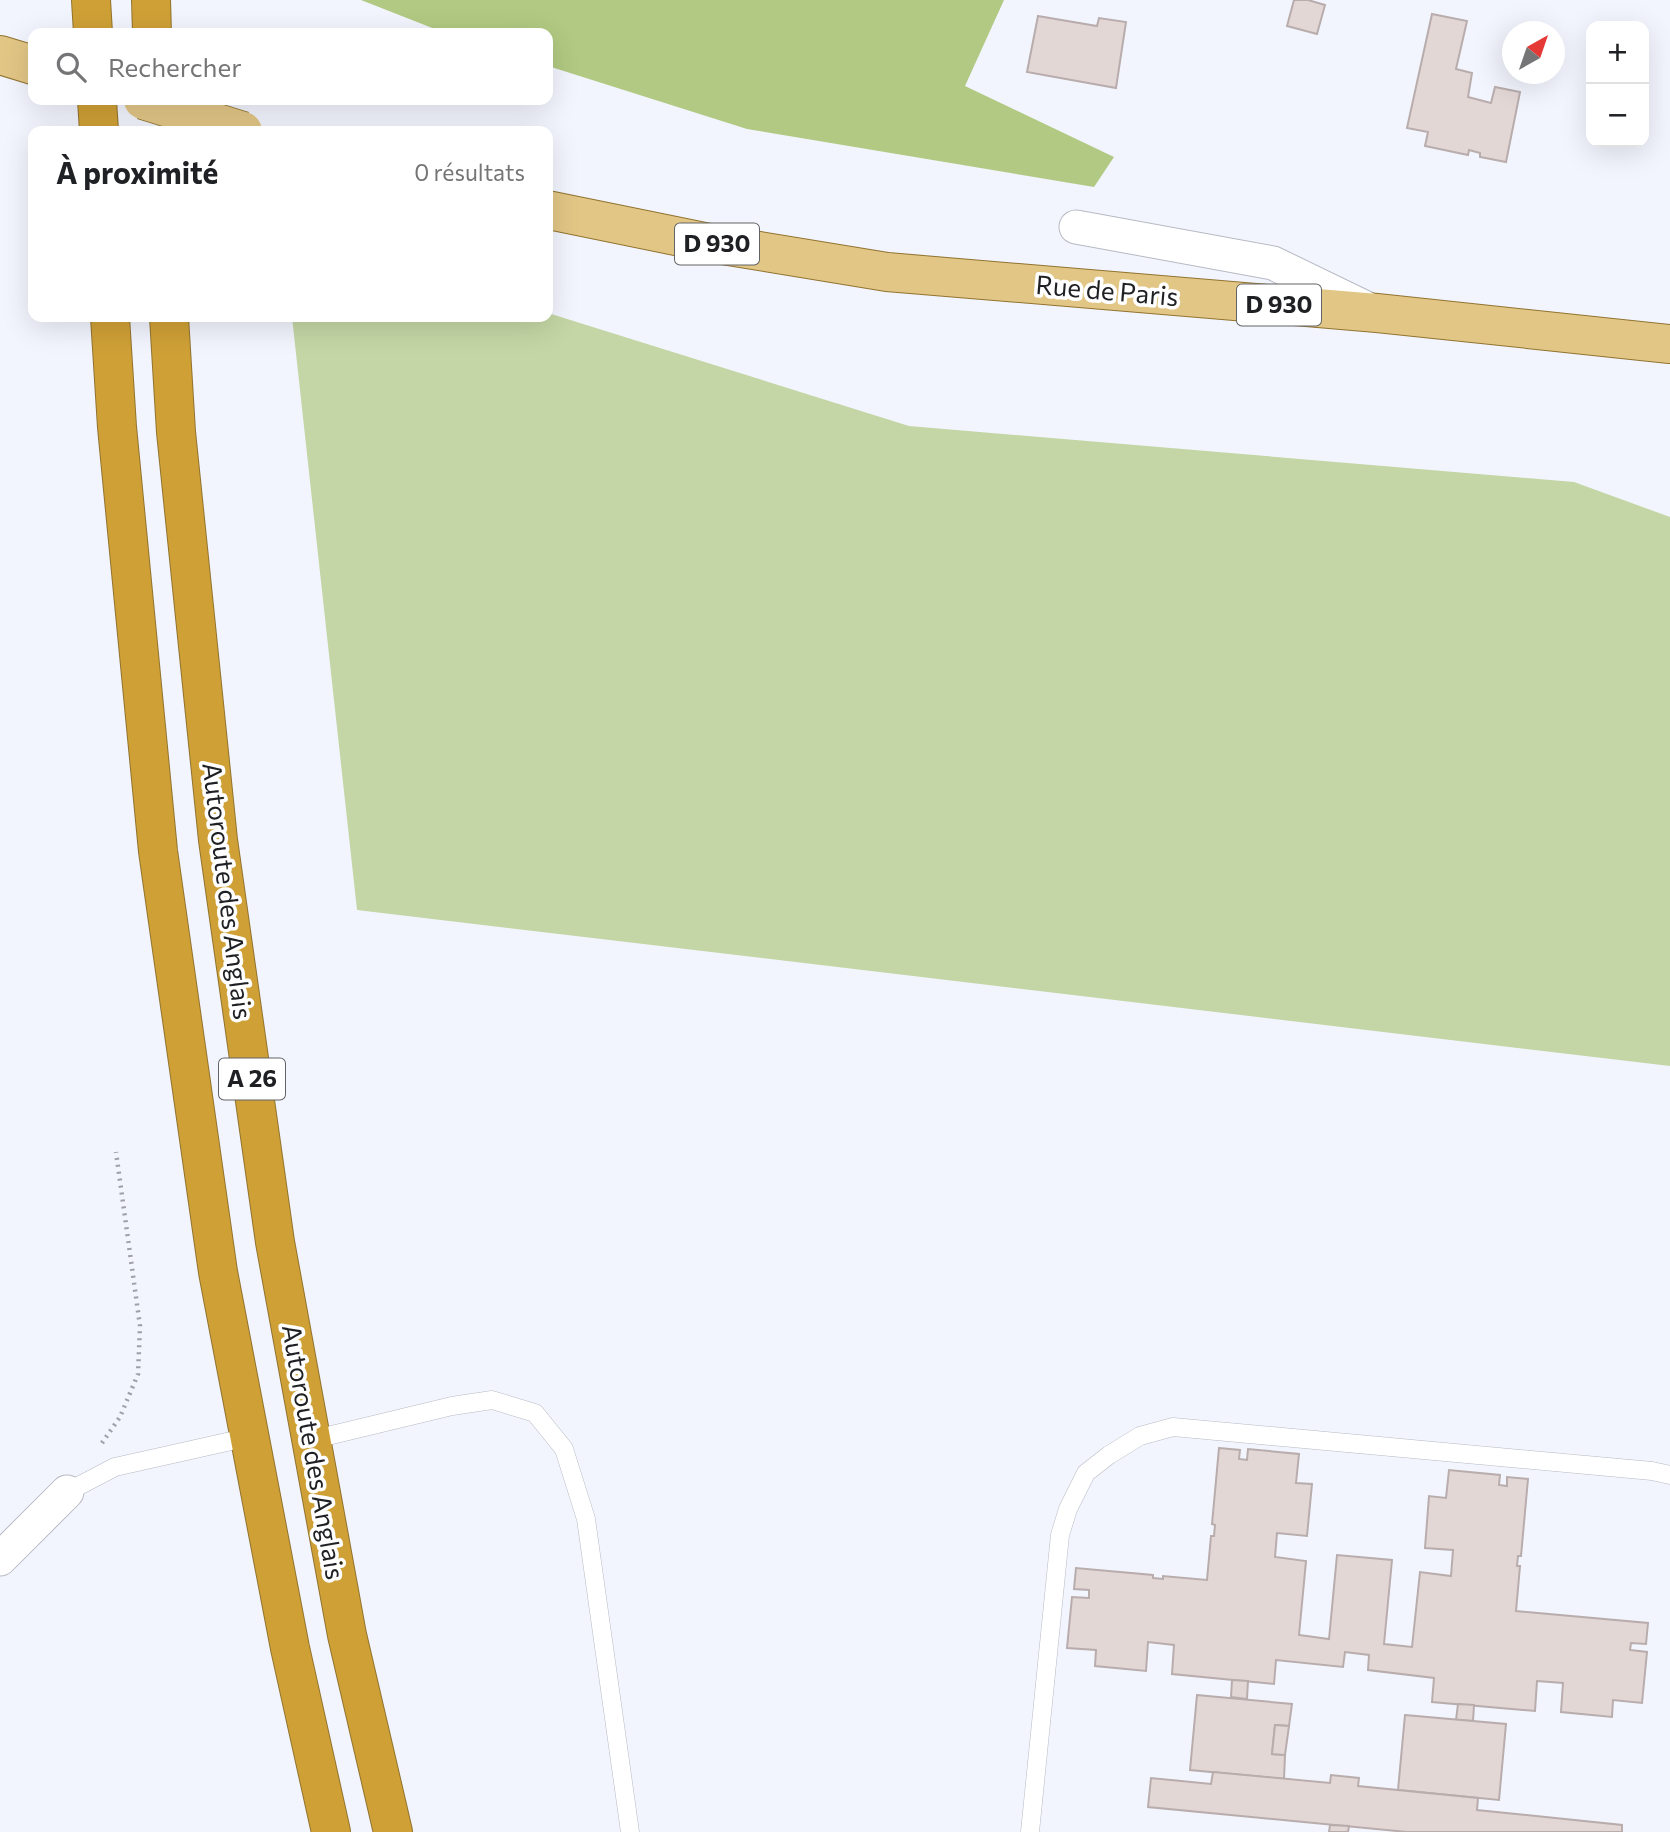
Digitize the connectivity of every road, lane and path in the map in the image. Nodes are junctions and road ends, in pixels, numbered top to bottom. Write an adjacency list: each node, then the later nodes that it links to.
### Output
1 (91, 0): 3 (highway)
2 (151, 0): 4 (highway)
3 (93, 28)
4 (152, 28)
5 (0, 55): 6 (main road)
6 (28, 63)
7 (97, 105): 10 (highway)
8 (156, 105): 11 (highway)
9 (159, 105): 12 (main road, bridge)
10 (99, 126)
11 (158, 126)
12 (227, 126)
13 (553, 211): 15 (main road, Rue de Paris / D 930)
14 (1076, 228): 15 (street)
15 (1377, 313): 18 (main road, Rue de Paris / D 930)
16 (110, 322): 20 (highway, A 26)
17 (169, 322): 21 (highway, Autoroute des Anglais / A 26)
18 (1670, 344)
19 (116, 1152): 23 (path)
20 (249, 1437): 23 (lane); 25 (highway, A 26)
21 (312, 1440): 26 (highway, Autoroute des Anglais / A 26); 27 (lane)
22 (1670, 1475): 28 (lane)
23 (68, 1492): 24 (street)
24 (0, 1559)
25 (331, 1832)
26 (393, 1832)
27 (630, 1832)
28 (1030, 1832)

